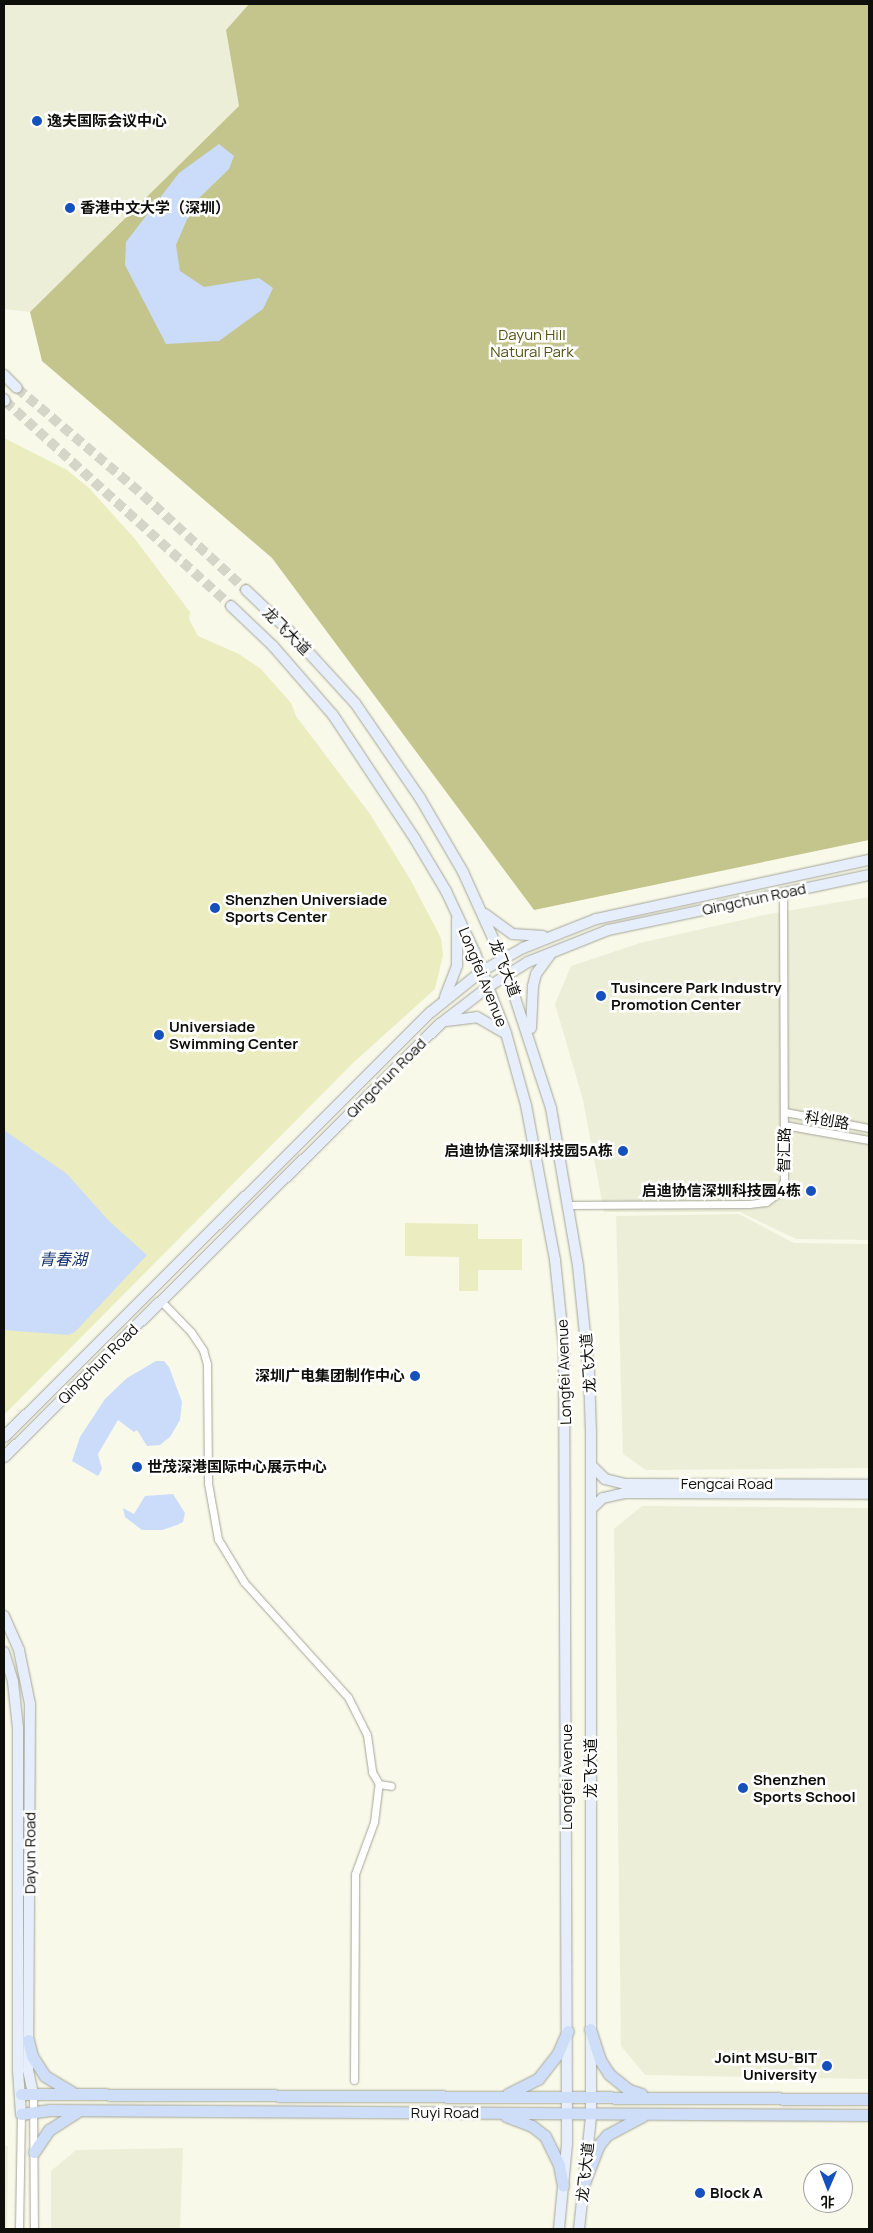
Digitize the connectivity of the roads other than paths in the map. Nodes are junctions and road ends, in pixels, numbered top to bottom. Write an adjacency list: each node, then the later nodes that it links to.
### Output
1 (4, 375): 2 (main road)
2 (17, 388)
3 (246, 590): 8 (main road, 龙飞大道)
4 (231, 606): 9 (main road, Longfei Avenue)
5 (869, 860): 10 (main road, Qingchun Road)
6 (869, 875): 7 (main road, Qingchun Road)
7 (783, 893): 11 (main road, Qingchun Road); 20 (street, 智汇路)
8 (482, 911): 10 (main road); 12 (main road, 龙飞大道)
9 (456, 913): 13 (main road, Longfei Avenue); 16 (main road)
10 (552, 935): 12 (main road, Qingchun Road)
11 (554, 950): 14 (main road, Qingchun Road); 19 (main road)
12 (502, 958): 13 (main road, Qingchun Road); 14 (main road, 龙飞大道)
13 (482, 971): 15 (main road, Longfei Avenue); 16 (main road, Qingchun Road)
14 (508, 974): 15 (main road, Qingchun Road); 19 (main road, 龙飞大道)
15 (488, 987): 17 (main road, Qingchun Road); 18 (main road, Longfei Avenue)
16 (443, 1000): 26 (main road, Qingchun Road)
17 (440, 1024): 18 (main road); 25 (main road, Qingchun Road)
18 (506, 1033): 37 (main road, Longfei Avenue)
19 (531, 1039): 24 (main road, 龙飞大道)
20 (785, 1112): 21 (street, 智汇路); 22 (street, 科创路)
21 (784, 1125): 23 (street); 24 (street, 智汇路)
22 (869, 1128)
23 (869, 1140)
24 (568, 1205): 28 (main road, 龙飞大道)
25 (161, 1301): 27 (main road, Qingchun Road); 34 (street)
26 (4, 1437)
27 (4, 1457)
28 (591, 1465): 29 (main road, Fengcai Road); 31 (main road, 龙飞大道)
29 (869, 1485)
30 (869, 1494): 31 (main road, Fengcai Road)
31 (591, 1509): 36 (main road, 龙飞大道)
32 (4, 1616): 38 (main road, Dayun Road)
33 (4, 1652): 40 (main road, Dayun Road)
34 (379, 1784): 35 (street); 39 (street)
35 (391, 1786)
36 (590, 2029): 44 (main road, 龙飞大道); 45 (main road)
37 (568, 2031): 42 (main road); 43 (main road, Longfei Avenue)
38 (28, 2040): 40 (main road, Dayun Road); 41 (main road)
39 (354, 2080)
40 (27, 2094): 41 (main road, Ruyi Road); 50 (main road, Dayun Road); 51 (street)
41 (81, 2094): 42 (main road, Ruyi Road)
42 (501, 2097): 43 (main road, Ruyi Road)
43 (567, 2097): 44 (main road, Ruyi Road); 49 (main road, Longfei Avenue)
44 (590, 2097): 45 (main road, Ruyi Road); 52 (main road, 龙飞大道)
45 (650, 2097): 46 (main road, Ruyi Road)
46 (869, 2099)
47 (82, 2110): 48 (main road, Ruyi Road); 51 (main road, Ruyi Road); 55 (main road)
48 (494, 2113): 49 (main road, Ruyi Road); 57 (main road)
49 (567, 2113): 52 (main road, Ruyi Road); 57 (main road, Longfei Avenue)
50 (21, 2114): 51 (main road, Ruyi Road); 58 (street)
51 (33, 2114): 55 (street)
52 (590, 2114): 53 (main road, Ruyi Road); 56 (main road, 龙飞大道)
53 (649, 2114): 54 (main road, Ruyi Road); 56 (main road)
54 (869, 2115)
55 (34, 2152): 59 (street)
56 (584, 2183): 61 (main road, 龙飞大道)
57 (563, 2186): 60 (main road, Longfei Avenue)
58 (19, 2229)
59 (34, 2229)
60 (559, 2229)
61 (579, 2229)

